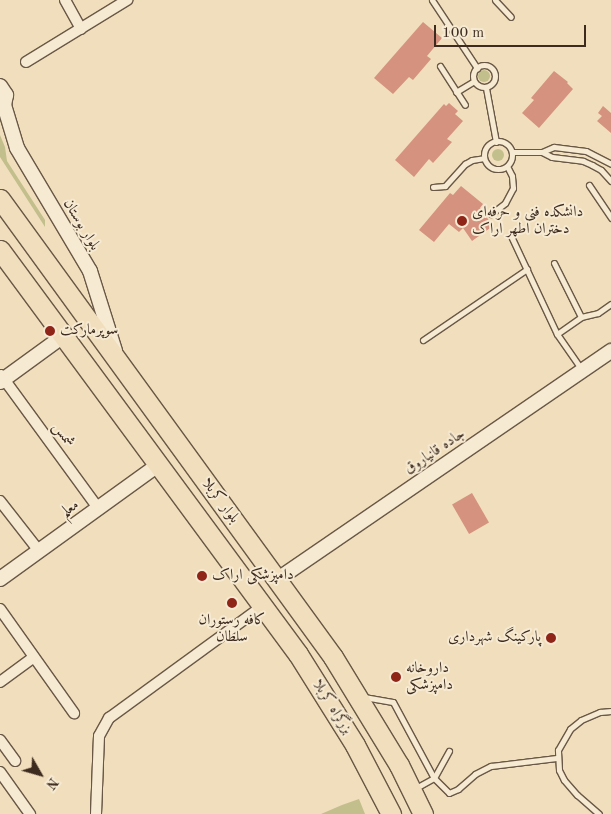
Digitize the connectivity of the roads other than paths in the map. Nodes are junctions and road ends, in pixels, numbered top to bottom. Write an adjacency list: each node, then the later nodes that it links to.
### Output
1 (65, 0): 6 (street)
2 (128, 0): 6 (street)
3 (432, 0): 9 (lane)
4 (495, 0): 5 (lane)
5 (511, 17)
6 (81, 29): 7 (street)
7 (26, 62)
8 (440, 66): 13 (lane)
9 (477, 68): 10 (lane); 12 (lane)
10 (474, 81): 12 (lane); 13 (lane)
11 (0, 86): 14 (street, بلوار بوستان)
12 (486, 88): 16 (lane)
13 (456, 92): 15 (lane)
14 (2, 104): 39 (street, بلوار بوستان)
15 (465, 105)
16 (496, 142): 17 (lane); 19 (lane)
17 (512, 152): 18 (lane); 21 (lane)
18 (542, 152): 20 (lane); 22 (lane)
19 (484, 158): 21 (lane); 25 (lane)
20 (610, 162): 22 (lane)
21 (507, 166): 27 (lane)
22 (601, 170): 23 (lane)
23 (611, 181)
24 (588, 185): 28 (lane)
25 (433, 187)
26 (0, 199): 39 (highway, بلوار کربلا)
27 (491, 214)
28 (611, 218)
29 (511, 236): 32 (lane)
30 (0, 250): 36 (highway, بلوار کربلا)
31 (554, 263): 34 (lane)
32 (526, 269): 35 (lane); 37 (lane)
33 (611, 304): 34 (lane)
34 (581, 317): 35 (lane)
35 (557, 334): 40 (lane)
36 (64, 336): 41 (street); 42 (highway, بلوار کربلا)
37 (423, 340)
38 (611, 351): 40 (street, جاده قانیاروق)
39 (119, 366): 47 (highway, بلوار کربلا)
40 (582, 371): 47 (street, جاده قانیاروق)
41 (1, 378): 44 (street, شمس)
42 (158, 465): 44 (street, معلم); 48 (highway, بلوار کربلا)
43 (0, 501): 45 (street)
44 (98, 508): 45 (street, معلم)
45 (39, 551): 46 (street, معلم)
46 (0, 579)
47 (278, 579): 52 (highway, بلوار کربلا)
48 (264, 605): 63 (street); 64 (highway, بزرگراه کربلا)
49 (0, 609): 50 (street)
50 (34, 657): 51 (street); 54 (street)
51 (0, 682)
52 (358, 696): 60 (lane); 61 (highway, بلوار کربلا)
53 (611, 711): 57 (lane)
54 (74, 713)
55 (0, 740): 58 (street)
56 (449, 751): 60 (lane)
57 (558, 758): 60 (lane); 66 (lane)
58 (15, 761)
59 (0, 772): 62 (street)
60 (434, 778): 61 (lane)
61 (412, 790): 65 (highway, بلوار کربلا)
62 (30, 814)
63 (96, 814)
64 (391, 814)
65 (423, 814)
66 (599, 814)

